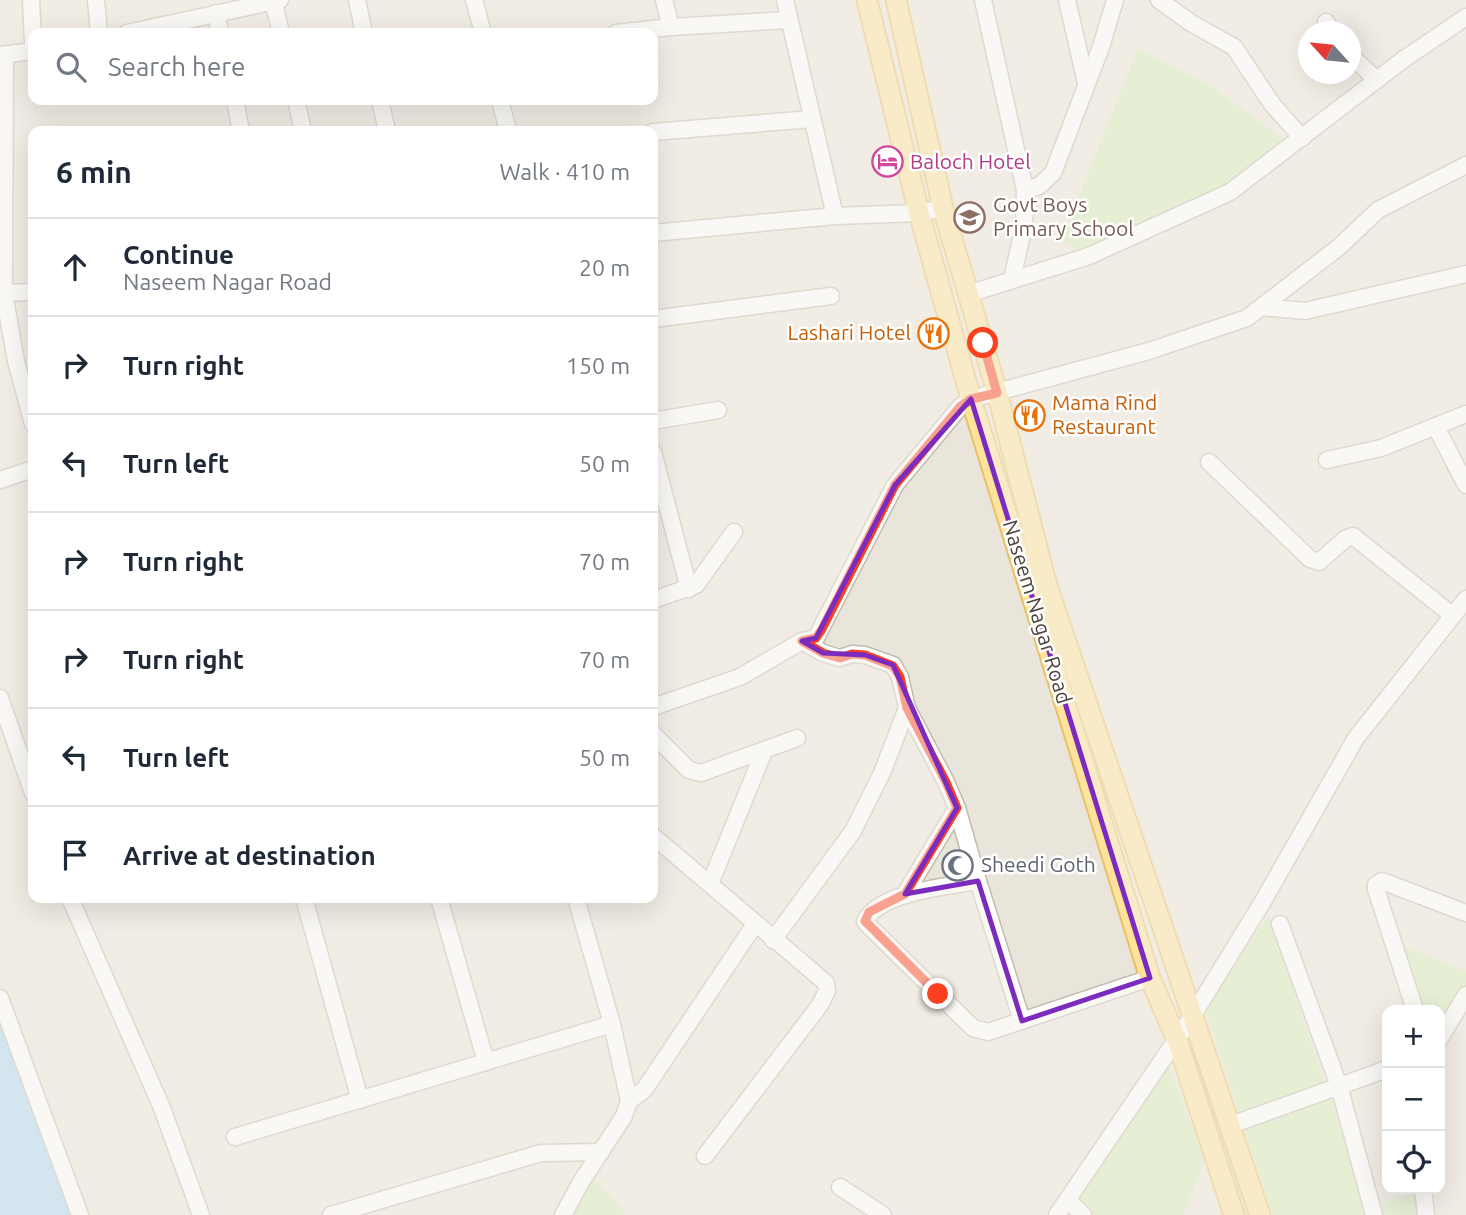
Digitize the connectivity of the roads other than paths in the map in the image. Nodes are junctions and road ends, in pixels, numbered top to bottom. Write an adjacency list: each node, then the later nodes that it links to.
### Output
1 (31, 0): 18 (street)
2 (96, 0): 19 (street)
3 (356, 0): 23 (street)
4 (474, 0): 24 (street)
5 (664, 0): 17 (street)
6 (785, 0): 16 (street)
7 (867, 0): 45 (main road, Naseem Nagar Road)
8 (896, 0): 44 (main road, Naseem Nagar Road)
9 (983, 0): 43 (street)
10 (1067, 0): 30 (street)
11 (1115, 0): 30 (street)
12 (1159, 0): 41 (street)
13 (275, 1): 14 (street); 22 (street)
14 (216, 13): 20 (street); 21 (street)
15 (1466, 18): 29 (street)
16 (789, 20): 17 (street); 35 (street)
17 (671, 27): 25 (street)
18 (32, 28)
19 (99, 28)
20 (149, 28)
21 (219, 28)
22 (280, 28)
23 (363, 28)
24 (482, 28)
25 (658, 28)
26 (28, 52): 27 (street)
27 (2, 55): 51 (street)
28 (1361, 65): 29 (street)
29 (1377, 80): 41 (street)
30 (1086, 83): 43 (street)
31 (235, 105): 36 (street)
32 (297, 105): 37 (street)
33 (381, 105): 38 (street)
34 (501, 105): 39 (street)
35 (812, 119): 40 (street); 46 (street)
36 (240, 126)
37 (302, 126)
38 (386, 126)
39 (507, 126)
40 (658, 132)
41 (1302, 138): 49 (street)
42 (1466, 165): 54 (street)
43 (1025, 190): 49 (street)
44 (943, 208): 45 (street); 52 (main road, Naseem Nagar Road)
45 (919, 213): 46 (street); 57 (main road, Naseem Nagar Road)
46 (835, 216): 47 (street)
47 (658, 233)
48 (1466, 274): 54 (street)
49 (1012, 279): 52 (street)
50 (28, 292): 51 (street)
51 (5, 293): 58 (street)
52 (968, 294): 56 (main road, Naseem Nagar Road)
53 (831, 296): 55 (street)
54 (1262, 307): 56 (street)
55 (658, 318)
56 (997, 393): 57 (street); 99 (main road, Naseem Nagar Road)
57 (971, 399): 74 (street); 95 (main road, Naseem Nagar Road)
58 (28, 405)
59 (718, 410): 61 (street)
60 (1466, 414): 62 (street)
61 (658, 420)
62 (1436, 427): 63 (street); 68 (street)
63 (1327, 460)
64 (1209, 462): 73 (street)
65 (658, 471): 70 (street)
66 (28, 472): 67 (street)
67 (0, 480)
68 (1466, 485)
69 (734, 532): 70 (street)
70 (689, 589): 71 (street)
71 (658, 598)
72 (1466, 598): 73 (street)
73 (1452, 615): 99 (street)
74 (802, 641): 76 (street); 77 (street)
75 (0, 698): 81 (street)
76 (658, 705)
77 (907, 708): 82 (street); 94 (street)
78 (797, 738): 80 (street)
79 (658, 739): 80 (street)
80 (764, 751): 85 (street)
81 (28, 779)
82 (957, 808): 84 (street); 86 (street)
83 (658, 840): 85 (street)
84 (978, 881): 86 (street); 100 (street)
85 (710, 884): 92 (street)
86 (905, 894): 100 (street)
87 (72, 903): 117 (street)
88 (305, 903): 107 (street)
89 (440, 903): 104 (street)
90 (577, 903): 101 (street)
91 (1466, 913): 98 (street)
92 (755, 924): 94 (street); 108 (street)
93 (1280, 924): 106 (street)
94 (773, 940): 112 (street)
95 (1150, 978): 100 (street); 103 (main road, Naseem Nagar Road)
96 (1466, 995): 102 (street)
97 (0, 998): 116 (street)
98 (1413, 1005)
99 (1193, 1014): 103 (street); 109 (main road, Naseem Nagar Road)
100 (1021, 1021)
101 (612, 1024): 104 (street); 108 (street)
102 (1445, 1030)
103 (1177, 1040): 115 (street); 123 (main road, Naseem Nagar Road)
104 (486, 1062): 107 (street)
105 (1382, 1071): 106 (street)
106 (1339, 1086): 109 (street); 125 (street)
107 (360, 1100): 110 (street)
108 (629, 1101): 111 (street)
109 (1231, 1125): 124 (main road, Naseem Nagar Road)
110 (235, 1138)
111 (601, 1153): 118 (street); 119 (street)
112 (705, 1156)
113 (840, 1187): 120 (street)
114 (1424, 1194): 126 (street)
115 (1068, 1200): 121 (street); 122 (street)
116 (80, 1215)
117 (201, 1215)
118 (331, 1215)
119 (563, 1215)
120 (883, 1215)
121 (1057, 1215)
122 (1083, 1215)
123 (1234, 1215)
124 (1260, 1215)
125 (1374, 1215)
126 (1426, 1215)

